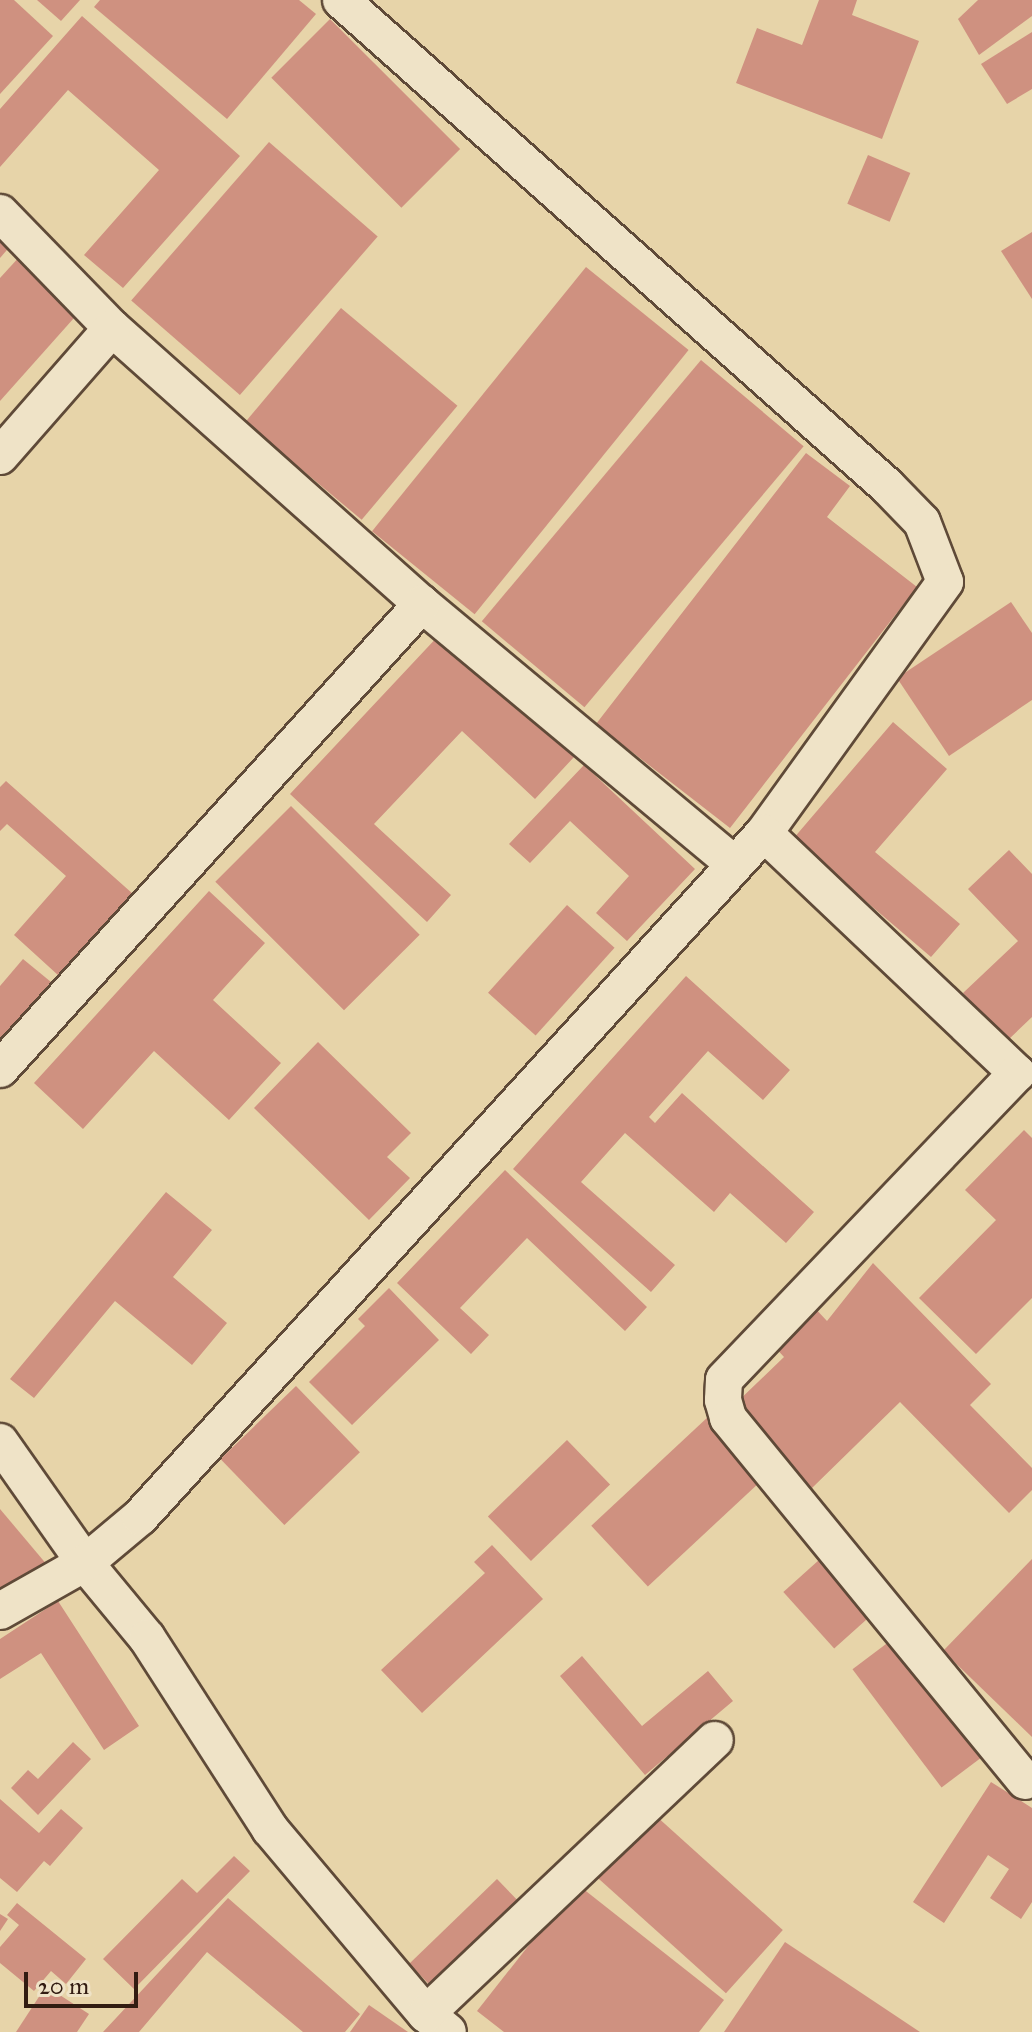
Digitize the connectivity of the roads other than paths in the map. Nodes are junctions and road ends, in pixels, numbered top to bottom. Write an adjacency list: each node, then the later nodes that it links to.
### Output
1 (341, 0): 6 (street)
2 (0, 213): 3 (street)
3 (112, 328): 4 (street); 5 (street)
4 (0, 456)
5 (422, 604): 7 (street); 8 (street)
6 (764, 833): 7 (street); 9 (street)
7 (733, 863): 11 (street)
8 (0, 1069)
9 (1025, 1082): 14 (street)
10 (0, 1442): 11 (street)
11 (85, 1563): 12 (street); 15 (street)
12 (0, 1611)
13 (715, 1740): 15 (street)
14 (1025, 1781)
15 (437, 2023)

